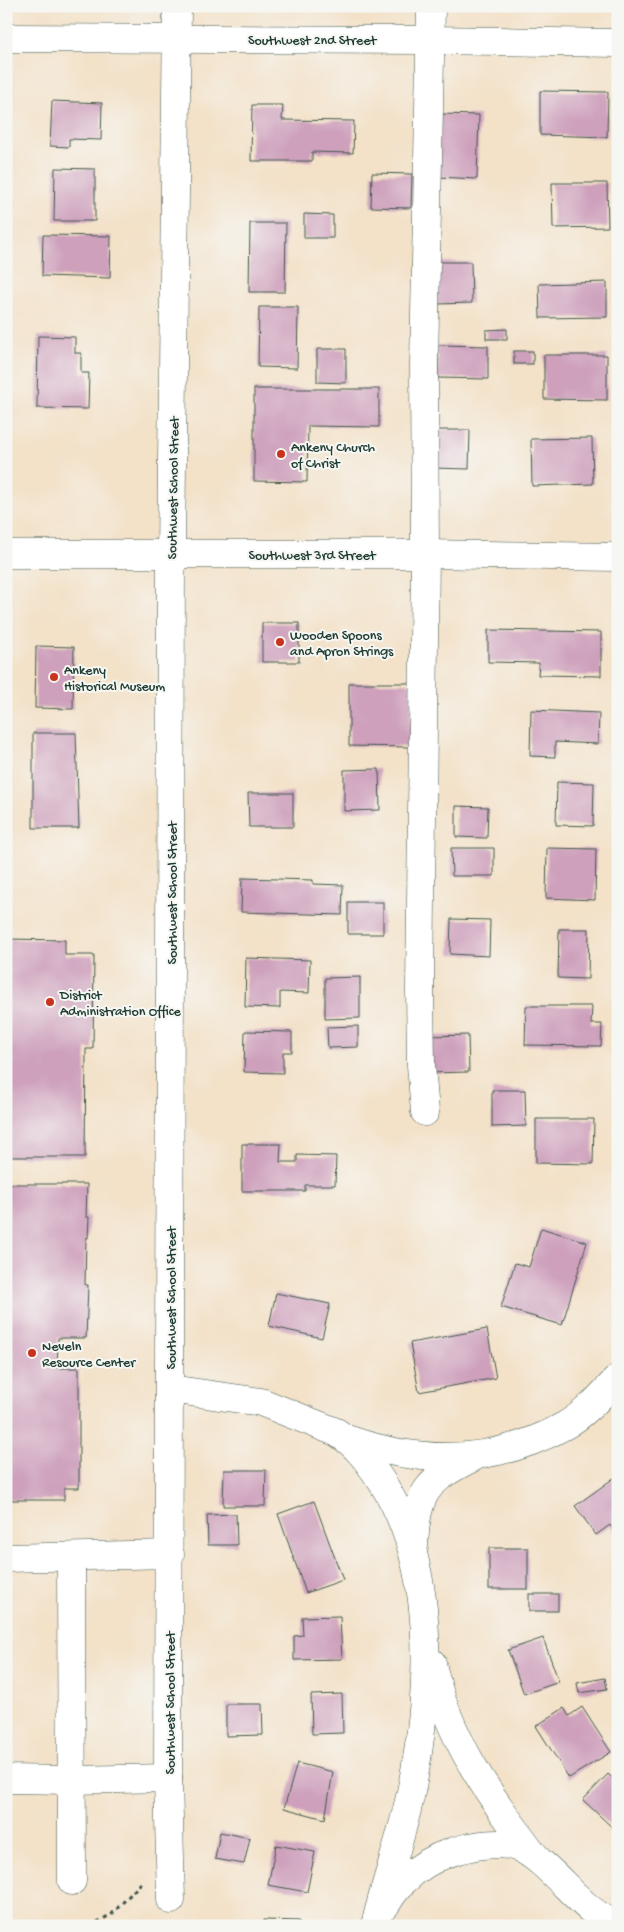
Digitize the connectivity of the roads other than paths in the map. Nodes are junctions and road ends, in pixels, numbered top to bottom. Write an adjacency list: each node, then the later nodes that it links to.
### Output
1 (177, 6): 4 (street, Southwest School Street)
2 (431, 6): 5 (street)
3 (6, 38): 4 (street, Southwest 2nd Street)
4 (177, 38): 5 (street, Southwest 2nd Street); 9 (street, Southwest School Street)
5 (430, 40): 6 (street, Southwest 2nd Street); 8 (street)
6 (618, 43)
7 (6, 554): 9 (street, Southwest 3rd Street)
8 (426, 554): 9 (street, Southwest 3rd Street); 10 (street, Southwest 3rd Street); 11 (street)
9 (171, 555): 13 (street, Southwest School Street)
10 (618, 557)
11 (426, 1112)
12 (618, 1378): 15 (street)
13 (170, 1389): 14 (street); 17 (street, Southwest School Street)
14 (348, 1439): 15 (street); 16 (street)
15 (478, 1455): 16 (street)
16 (413, 1550): 20 (street)
17 (170, 1554): 18 (street); 21 (street, Southwest School Street)
18 (71, 1557): 19 (street); 23 (street)
19 (6, 1558)
20 (425, 1623): 24 (street); 27 (street)
21 (168, 1778): 23 (street); 26 (street, Southwest School Street)
22 (6, 1779): 23 (street)
23 (72, 1780): 25 (street)
24 (544, 1866): 27 (street); 28 (street)
25 (72, 1881)
26 (171, 1900)
27 (375, 1925)
28 (616, 1926)

